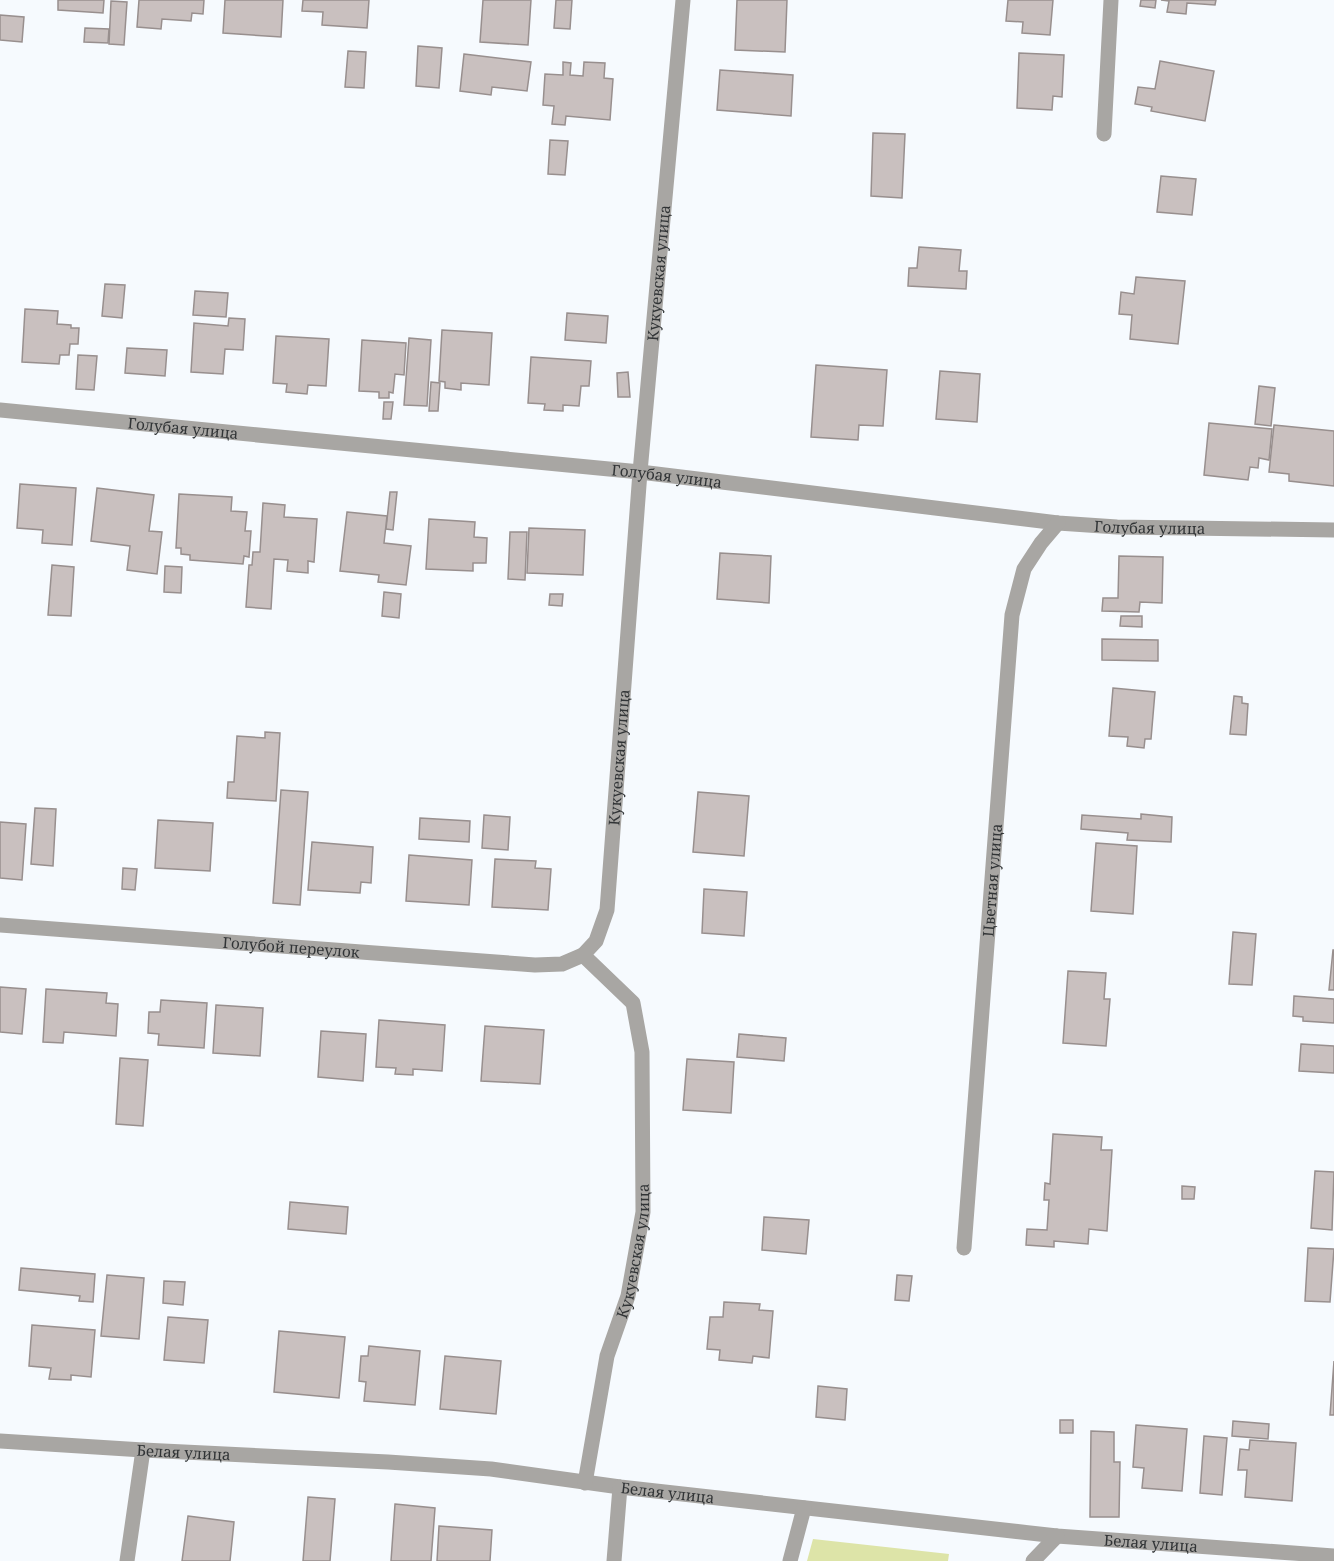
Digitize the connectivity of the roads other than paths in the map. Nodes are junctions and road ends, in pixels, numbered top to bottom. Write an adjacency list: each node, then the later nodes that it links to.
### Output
1 (683, 0): 5 (street, Кукуевская улица)
2 (1111, 0): 3 (street)
3 (1104, 134)
4 (0, 410): 5 (street, Голубая улица)
5 (640, 472): 6 (street, Голубая улица); 9 (street, Кукуевская улица)
6 (1058, 524): 7 (street, Голубая улица); 10 (street, Цветная улица)
7 (1334, 530)
8 (0, 925): 9 (street, Голубой переулок)
9 (583, 955): 13 (street, Кукуевская улица)
10 (964, 1248)
11 (0, 1441): 12 (street, Белая улица)
12 (143, 1450): 13 (street, Белая улица); 18 (street)
13 (585, 1483): 14 (street, Белая улица)
14 (620, 1487): 15 (street, Белая улица); 19 (street)
15 (804, 1508): 16 (street, Белая улица); 20 (street)
16 (1057, 1536): 17 (street, Белая улица); 21 (street)
17 (1334, 1556)
18 (127, 1561)
19 (614, 1561)
20 (790, 1561)
21 (1033, 1561)

